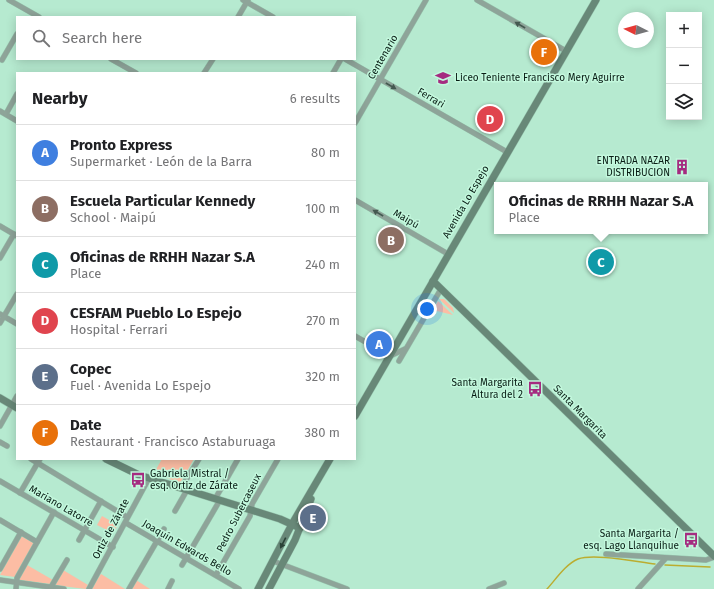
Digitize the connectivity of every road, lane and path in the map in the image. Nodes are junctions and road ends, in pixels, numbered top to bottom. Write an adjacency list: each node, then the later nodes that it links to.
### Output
1 (9, 0): 6 (street)
2 (426, 0): 21 (street, Centenario)
3 (477, 0): 12 (street, one-way to 3)
4 (596, 0): 12 (main road, Avenida Lo Espejo)
5 (246, 1): 9 (street); 10 (street)
6 (29, 12): 7 (street); 8 (street)
7 (27, 16)
8 (36, 16)
9 (238, 16)
10 (271, 16)
11 (16, 36): 13 (street)
12 (566, 52): 27 (main road, Avenida Lo Espejo)
13 (2, 60)
14 (113, 60): 18 (street)
15 (212, 60): 19 (street)
16 (340, 60): 20 (street)
17 (347, 60): 21 (street, Ferrari)
18 (134, 72)
19 (205, 72)
20 (334, 72)
21 (380, 79): 26 (street, Centenario); 27 (street, Ferrari, one-way to 27)
22 (16, 96): 24 (street)
23 (0, 111): 24 (street)
24 (6, 114): 25 (street)
25 (16, 120)
26 (356, 121)
27 (507, 152): 31 (main road, Avenida Lo Espejo)
28 (356, 201): 31 (street, Maipú, one-way to 28)
29 (0, 226): 30 (street)
30 (15, 235): 32 (street)
31 (448, 254): 33 (main road, Avenida Lo Espejo)
32 (0, 258)
33 (433, 281): 34 (main road, Santa Margarita); 41 (main road, Avenida Lo Espejo)
34 (441, 289): 40 (street); 78 (main road, Santa Margarita)
35 (16, 295): 36 (street)
36 (2, 316): 37 (street); 38 (street)
37 (0, 323)
38 (16, 323)
39 (356, 337): 41 (street)
40 (406, 348): 41 (street); 42 (street)
41 (390, 356): 45 (main road, Avenida Lo Espejo)
42 (399, 361)
43 (0, 398): 44 (main road)
44 (15, 406): 46 (street)
45 (356, 414)
46 (0, 426)
47 (0, 442): 48 (street)
48 (7, 446)
49 (108, 460): 55 (main road)
50 (198, 460): 58 (street)
51 (238, 460): 60 (street)
52 (277, 460): 63 (street, Pedro Subercaseux)
53 (328, 460): 57 (main road)
54 (39, 461): 59 (street); 61 (street)
55 (149, 478): 58 (main road); 65 (street, Ortiz de Zárate)
56 (0, 481): 59 (street, Mariano Latorre)
57 (317, 482): 68 (main road); 69 (main road)
58 (184, 489): 60 (main road); 62 (street)
59 (20, 492): 64 (street, Mariano Latorre)
60 (218, 500): 63 (main road); 79 (street)
61 (101, 501): 65 (street); 71 (street)
62 (175, 510)
63 (251, 510): 68 (main road); 86 (street, Pedro Subercaseux)
64 (54, 512): 71 (street, Mariano Latorre); 75 (street)
65 (127, 517): 67 (street, Ortiz de Zárate)
66 (0, 520): 72 (street)
67 (126, 523): 74 (street, Joaquín Edwards Bello); 76 (street, Ortiz de Zárate)
68 (292, 524): 69 (main road); 82 (main road, one-way to 82)
69 (300, 528): 83 (main road)
70 (164, 529): 74 (street)
71 (84, 530): 73 (street); 76 (street, Mariano Latorre)
72 (21, 532): 75 (street); 85 (street)
73 (78, 540)
74 (157, 541): 79 (street, Joaquín Edwards Bello); 95 (street)
75 (37, 542): 89 (street)
76 (113, 547): 94 (street, Ortiz de Zárate)
77 (606, 554): 80 (street)
78 (714, 557): 80 (street)
79 (186, 558): 84 (street); 86 (street, Joaquín Edwards Bello)
80 (665, 559): 102 (street)
81 (67, 560): 91 (street)
82 (273, 561): 83 (street); 98 (main road)
83 (283, 564): 99 (main road); 100 (street)
84 (182, 566)
85 (0, 569)
86 (216, 575): 97 (street, Joaquín Edwards Bello)
87 (0, 580): 89 (street)
88 (172, 581): 96 (street)
89 (17, 582): 91 (street); 92 (street)
90 (504, 583): 101 (street)
91 (51, 587): 93 (street)
92 (16, 589)
93 (64, 589)
94 (89, 589)
95 (129, 589)
96 (168, 589)
97 (239, 589)
98 (258, 589)
99 (269, 589)
100 (347, 589)
101 (489, 589)
102 (638, 589)

